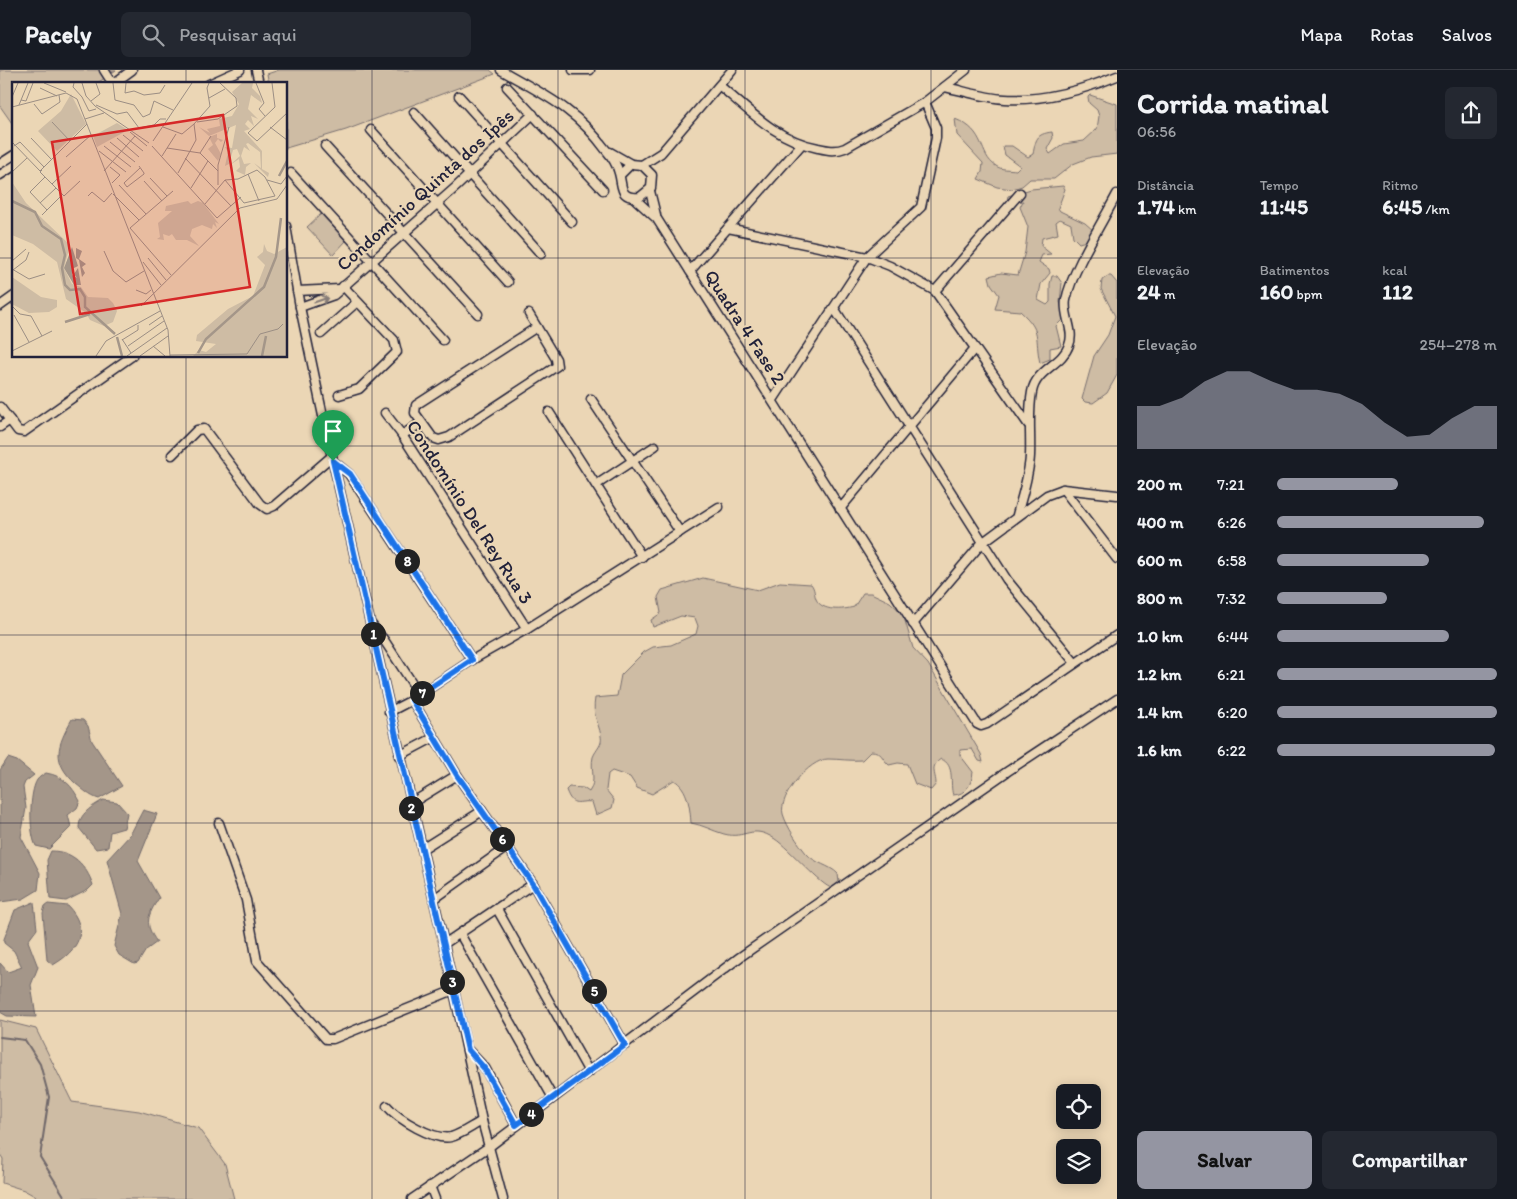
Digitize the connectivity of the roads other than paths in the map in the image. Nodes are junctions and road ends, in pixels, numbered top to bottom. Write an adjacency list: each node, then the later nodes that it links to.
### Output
1 (104, 70): 10 (street)
2 (132, 70): 11 (street)
3 (240, 70): 12 (street)
4 (501, 70): 24 (street)
5 (573, 70): 6 (street)
6 (590, 70)
7 (732, 70): 13 (street)
8 (966, 70): 15 (street)
9 (1117, 76): 15 (street)
10 (112, 82)
11 (116, 82)
12 (213, 82)
13 (720, 86): 22 (street); 25 (street)
14 (507, 87): 19 (street)
15 (945, 87): 17 (street)
16 (459, 96): 21 (street)
17 (925, 102): 22 (street); 48 (street)
18 (414, 112): 32 (street)
19 (532, 114): 21 (street, Condomínio Quinta dos Ipês); 36 (street)
20 (371, 130): 41 (street)
21 (502, 145): 32 (street, Condomínio Quinta dos Ipês); 43 (street)
22 (800, 145): 44 (street)
23 (325, 146): 45 (street)
24 (606, 149): 28 (street); 34 (street)
25 (660, 154): 29 (street); 35 (street)
26 (12, 156): 27 (street)
27 (0, 164)
28 (631, 164): 29 (street); 34 (street)
29 (642, 165): 35 (street)
30 (12, 167): 33 (street)
31 (291, 173): 49 (street)
32 (470, 174): 41 (street, Condomínio Quinta dos Ipês); 47 (street)
33 (0, 175)
34 (620, 175): 40 (street)
35 (652, 175): 37 (street)
36 (604, 190)
37 (650, 191): 40 (street); 42 (street)
38 (1020, 194): 54 (street)
39 (1117, 194): 75 (street)
40 (634, 198): 42 (street)
41 (437, 204): 45 (street, Condomínio Quinta dos Ipês); 51 (street)
42 (657, 219): 50 (street, Quadra 4 Fase 2)
43 (572, 222)
44 (728, 228): 48 (street); 50 (street)
45 (404, 233): 49 (street, Condomínio Quinta dos Ipês); 60 (street)
46 (288, 238): 53 (street)
47 (541, 254)
48 (867, 256): 54 (street); 59 (street)
49 (371, 263): 52 (street, Condomínio Quinta dos Ipês); 64 (street)
50 (690, 271): 69 (street, Quadra 4 Fase 2)
51 (508, 282)
52 (342, 288): 53 (street, Condomínio Quinta dos Ipês); 56 (street); 58 (street, Condomínio Quinta dos Ipês, one-way to 52)
53 (297, 291): 58 (street)
54 (935, 291): 65 (street)
55 (12, 297): 57 (street)
56 (357, 302): 63 (street); 67 (street)
57 (0, 306)
58 (300, 307): 81 (street)
59 (834, 308): 69 (street); 77 (street)
60 (478, 314)
61 (529, 314): 62 (street)
62 (537, 327): 74 (street); 74 (street)
63 (321, 334)
64 (443, 340)
65 (975, 348): 75 (street); 77 (street)
66 (129, 358): 73 (street)
67 (339, 395)
68 (591, 399): 82 (street)
69 (773, 400): 87 (street, Quadra 4 Fase 2)
70 (0, 407): 73 (street)
71 (550, 412): 83 (street)
72 (385, 413): 78 (street, Condomínio Del Rey Rua 3)
73 (10, 420): 76 (street)
74 (421, 423): 78 (street)
75 (1028, 424): 88 (street)
76 (0, 427)
77 (909, 427): 87 (street); 90 (street)
78 (402, 435): 95 (street, Condomínio Del Rey Rua 3)
79 (655, 446): 82 (street)
80 (172, 455): 81 (street)
81 (333, 458): 93 (street); 97 (street)
82 (633, 462): 83 (street); 89 (street)
83 (596, 485): 91 (street)
84 (1063, 489): 85 (street); 88 (street); 92 (street)
85 (1117, 495)
86 (719, 508): 89 (street)
87 (840, 509): 94 (street, Quadra 4 Fase 2)
88 (1017, 516): 90 (street)
89 (680, 532): 91 (street)
90 (982, 543): 94 (street); 98 (street)
91 (642, 557): 95 (street)
92 (1117, 559)
93 (371, 624): 99 (street); 102 (street)
94 (913, 624): 98 (street, Quadra 4 Fase 2)
95 (527, 630): 97 (street)
96 (1117, 635): 98 (street)
97 (472, 660): 99 (street)
98 (1075, 663)
99 (420, 695): 101 (street)
100 (1117, 699): 117 (street)
101 (412, 700): 102 (street); 103 (street)
102 (390, 712): 104 (street)
103 (433, 738): 104 (street); 105 (street)
104 (399, 756): 106 (street)
105 (457, 775): 106 (street); 107 (street)
106 (410, 804): 110 (street)
107 (482, 811): 109 (street); 110 (street)
108 (219, 823): 116 (street)
109 (508, 847): 111 (street); 112 (street)
110 (422, 849): 112 (street)
111 (533, 884): 113 (street); 117 (street)
112 (434, 899): 115 (street)
113 (497, 909): 114 (street); 119 (street)
114 (460, 934): 115 (street); 120 (street)
115 (444, 944): 116 (street)
116 (454, 990): 118 (street)
117 (625, 1045): 119 (street)
118 (468, 1050): 122 (street); 123 (street)
119 (589, 1072): 120 (street)
120 (553, 1098): 123 (street)
121 (387, 1106): 122 (street)
122 (482, 1121): 124 (street)
123 (516, 1125): 124 (street)
124 (490, 1146): 125 (street); 128 (street)
125 (430, 1186): 126 (street); 127 (street)
126 (412, 1199)
127 (435, 1199)
128 (502, 1199)

